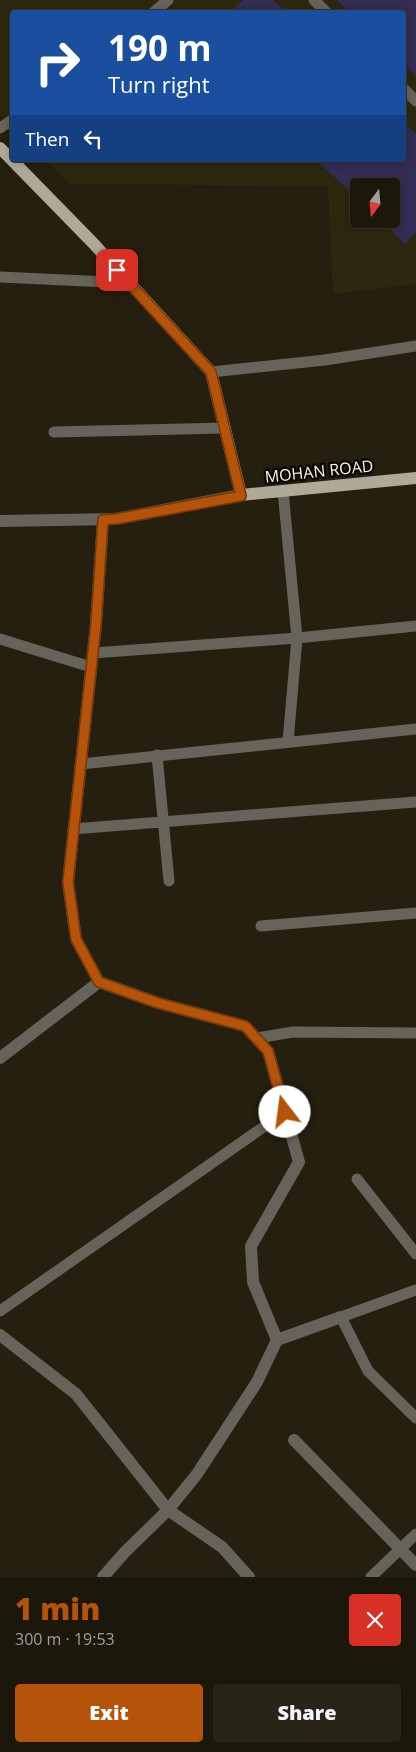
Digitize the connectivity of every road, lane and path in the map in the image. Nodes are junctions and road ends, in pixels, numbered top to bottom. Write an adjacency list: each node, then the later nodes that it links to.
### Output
1 (168, 0): 3 (lane)
2 (314, 0): 4 (lane)
3 (156, 10)
4 (324, 10)
5 (406, 90): 6 (lane)
6 (416, 100)
7 (0, 148): 8 (main road)
8 (10, 158)
9 (13, 162): 11 (main road)
10 (0, 277): 11 (lane)
11 (129, 283): 13 (main road)
12 (416, 346): 13 (lane)
13 (211, 372): 14 (main road)
14 (225, 428): 15 (lane); 18 (main road)
15 (54, 432)
16 (416, 478): 17 (main road, MOHAN ROAD)
17 (283, 491): 18 (main road, MOHAN ROAD); 22 (lane)
18 (241, 496): 19 (street)
19 (103, 520): 20 (street); 24 (street)
20 (0, 521)
21 (416, 626): 22 (lane)
22 (297, 638): 24 (lane); 27 (lane)
23 (0, 639): 25 (lane)
24 (93, 653): 25 (street)
25 (91, 667): 29 (street)
26 (416, 729): 27 (lane)
27 (288, 742): 28 (lane)
28 (157, 755): 29 (lane); 31 (lane)
29 (81, 764): 32 (street)
30 (416, 802): 31 (lane)
31 (163, 822): 32 (lane); 33 (lane)
32 (73, 829): 36 (street)
33 (168, 881)
34 (416, 913): 35 (lane)
35 (261, 926)
36 (99, 982): 38 (street); 39 (street)
37 (416, 1033): 38 (lane)
38 (257, 1038): 40 (street)
39 (0, 1058)
40 (285, 1112): 44 (lane); 47 (street)
41 (357, 1179): 42 (lane)
42 (416, 1254)
43 (416, 1290): 45 (lane)
44 (0, 1311)
45 (341, 1318): 47 (street); 48 (lane)
46 (0, 1335): 50 (street)
47 (278, 1340): 50 (street)
48 (416, 1418)
49 (294, 1440): 52 (street)
50 (168, 1510): 54 (street); 55 (street)
51 (416, 1534): 52 (lane)
52 (400, 1549): 53 (street); 56 (lane)
53 (416, 1565)
54 (103, 1577)
55 (249, 1577)
56 (371, 1577)

